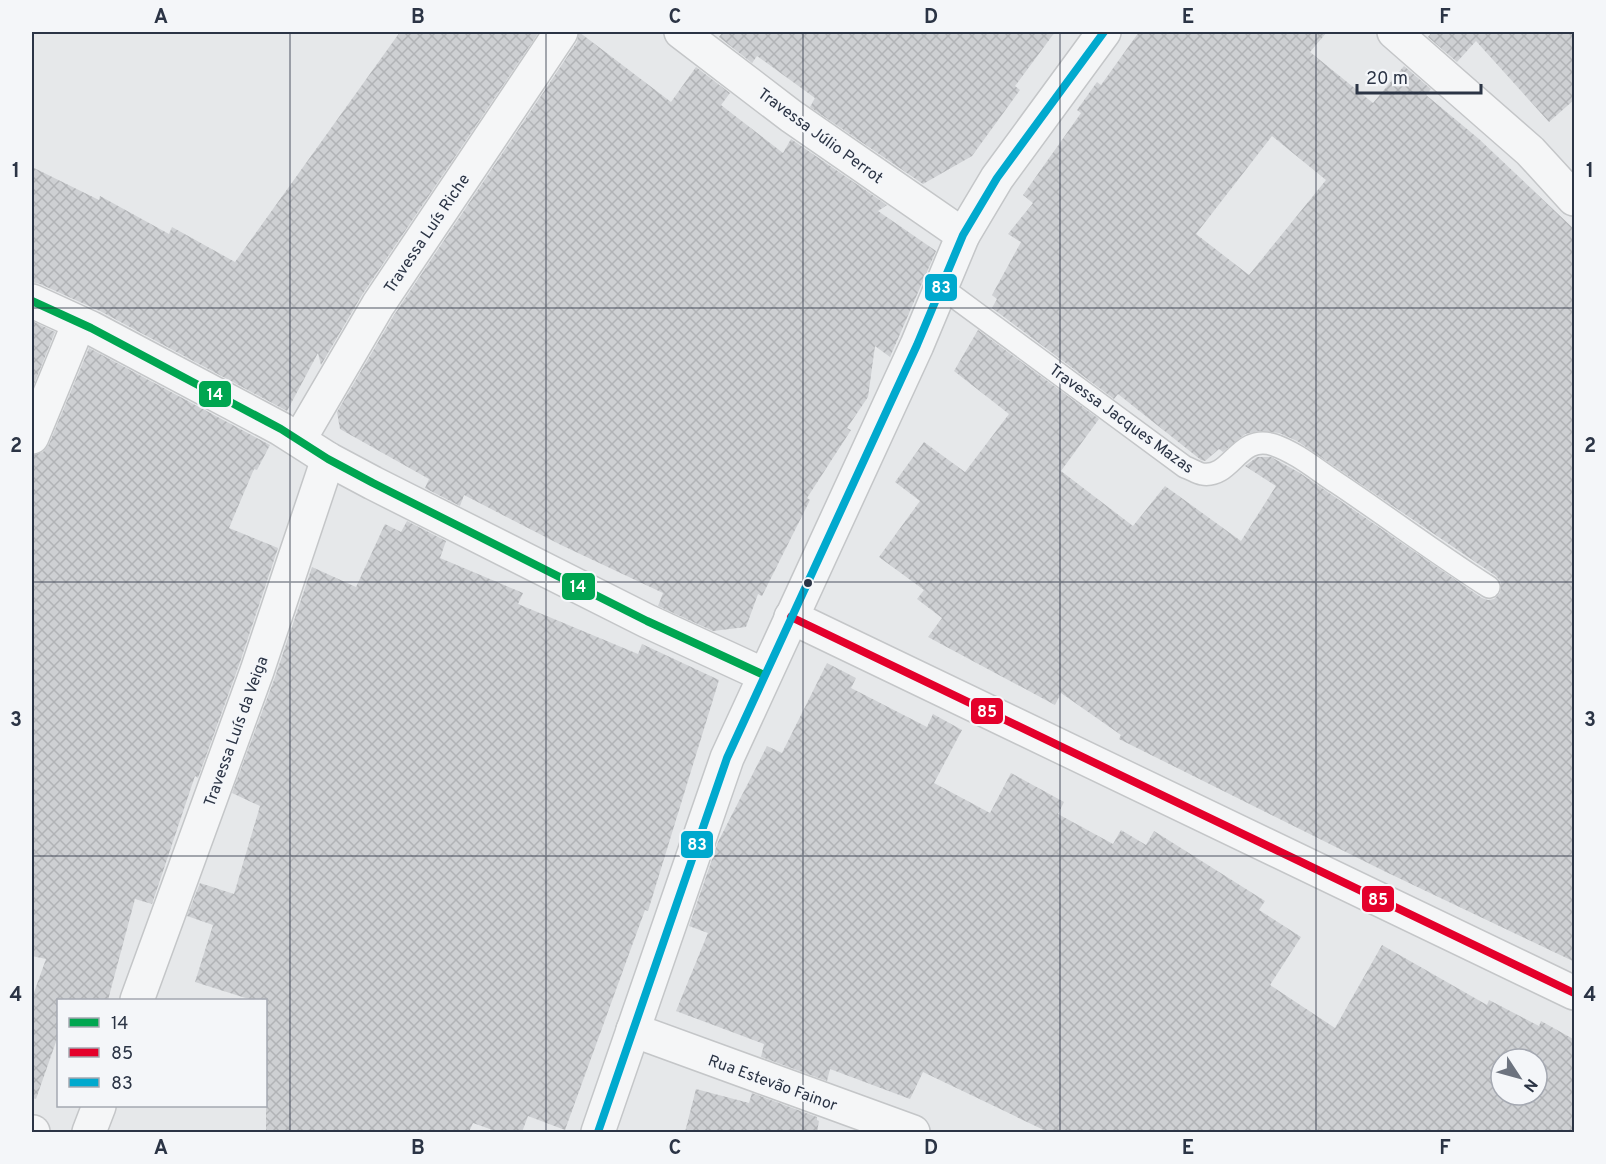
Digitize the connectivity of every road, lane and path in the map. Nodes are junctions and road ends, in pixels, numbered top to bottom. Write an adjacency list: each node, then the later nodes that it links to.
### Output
1 (561, 32): 11 (street, Travessa Luís Riche)
2 (681, 32): 6 (street, Travessa Júlio Perrot)
3 (1104, 32): 6 (street)
4 (1394, 32): 5 (street)
5 (1575, 199)
6 (963, 235): 7 (street)
7 (941, 287): 13 (lane, Travessa Jacques Mazas); 14 (street)
8 (32, 301): 9 (street)
9 (79, 323): 10 (street); 11 (street)
10 (32, 437)
11 (299, 440): 12 (street)
12 (328, 459): 15 (street); 17 (street, Travessa Luís da Veiga)
13 (1489, 587)
14 (791, 617): 15 (street); 16 (street)
15 (764, 675): 18 (street)
16 (1575, 993)
17 (137, 999)
18 (633, 1030): 21 (street); 22 (street, Rua Estevão Fainor)
19 (99, 1107): 20 (street)
20 (89, 1132)
21 (598, 1132)
22 (913, 1132)

